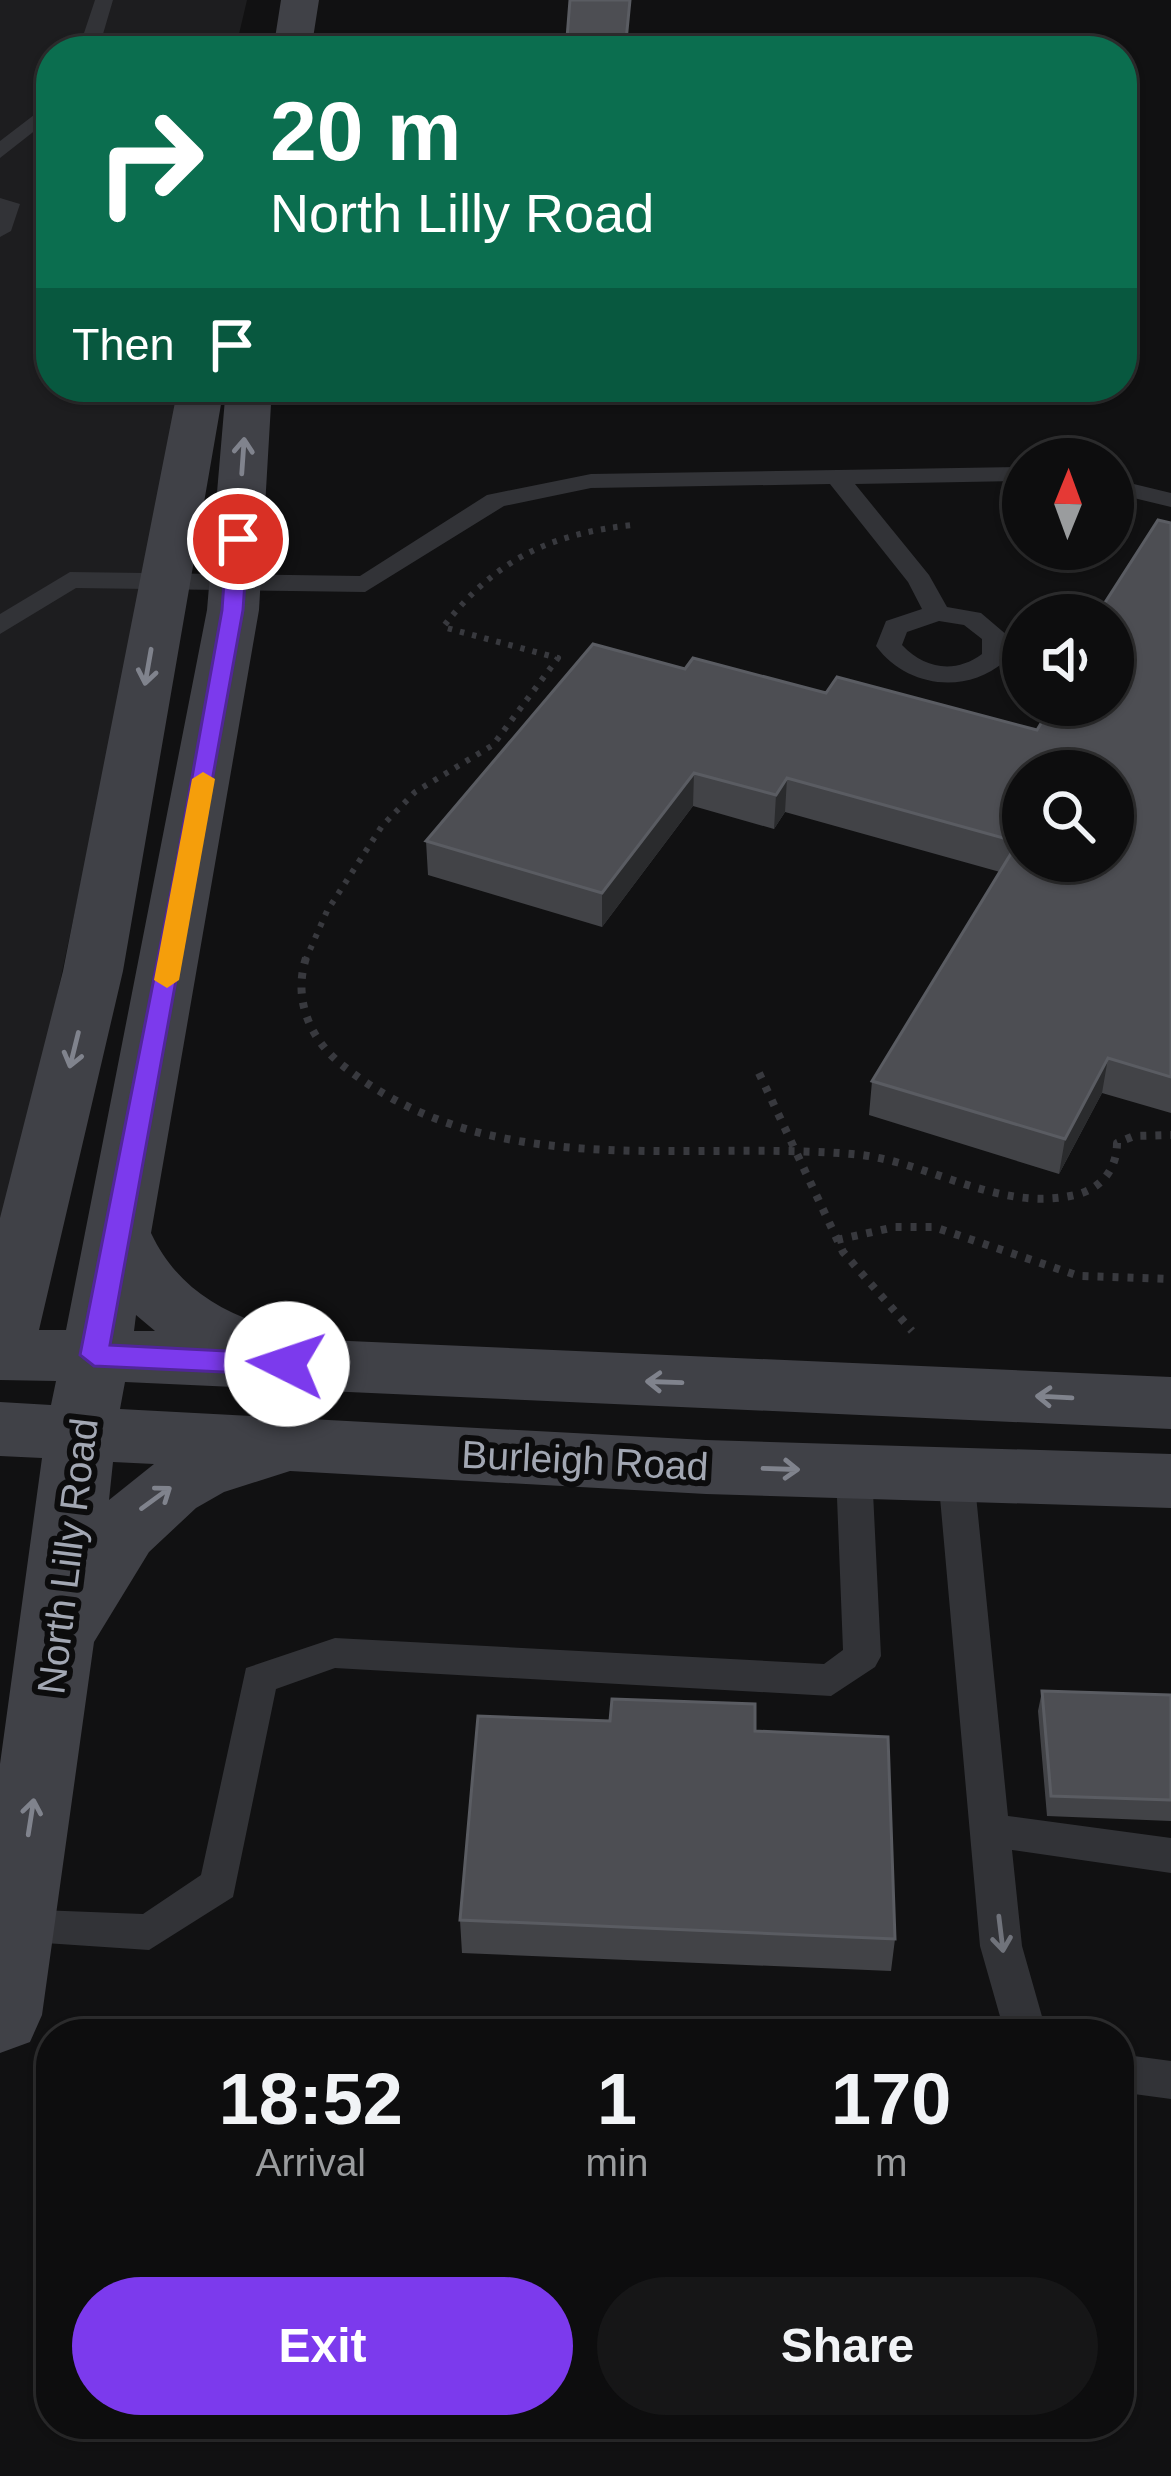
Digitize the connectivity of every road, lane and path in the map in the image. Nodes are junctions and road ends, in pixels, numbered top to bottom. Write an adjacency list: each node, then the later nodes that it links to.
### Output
1 (104, 0): 3 (lane)
2 (300, 0): 4 (street)
3 (93, 36)
4 (294, 36)
5 (36, 121): 6 (lane)
6 (0, 152)
7 (0, 204): 8 (lane)
8 (0, 231)
9 (198, 402): 17 (street)
10 (248, 402): 16 (street, North Lilly Road, one-way to 10)
11 (1002, 474): 12 (lane)
12 (835, 476): 16 (lane); 18 (lane)
13 (1134, 491): 14 (lane)
14 (1171, 500)
15 (645, 524): 22 (path)
16 (235, 579): 17 (lane); 23 (street, North Lilly Road)
17 (164, 580): 19 (lane); 27 (street, one-way to 27)
18 (937, 613)
19 (0, 626)
20 (759, 1073): 22 (path)
21 (1171, 1135): 22 (path)
22 (796, 1155): 24 (path)
23 (118, 1234): 28 (street, North Lilly Road); 29 (street)
24 (837, 1240): 25 (path); 26 (path)
25 (1171, 1279)
26 (911, 1331)
27 (0, 1353): 28 (street, Burleigh Road)
28 (94, 1355): 29 (street, Burleigh Road); 32 (street, North Lilly Road)
29 (332, 1367): 30 (street, Burleigh Road, one-way to 29)
30 (1171, 1403)
31 (0, 1429): 32 (street, Burleigh Road)
32 (81, 1431): 33 (street, Burleigh Road); 37 (street, North Lilly Road)
33 (328, 1444): 34 (street, Burleigh Road, one-way to 34); 37 (street, one-way to 33)
34 (854, 1472): 35 (street, Burleigh Road); 40 (lane)
35 (956, 1475): 36 (street, Burleigh Road); 38 (lane)
36 (1171, 1481)
37 (54, 1667): 40 (street, North Lilly Road, one-way to 37)
38 (992, 1831): 39 (lane); 42 (lane, one-way to 42)
39 (1171, 1856)
40 (14, 1927): 41 (street, North Lilly Road)
41 (0, 2015)
42 (1022, 2019)
43 (1134, 2076): 44 (lane)
44 (1171, 2080)

